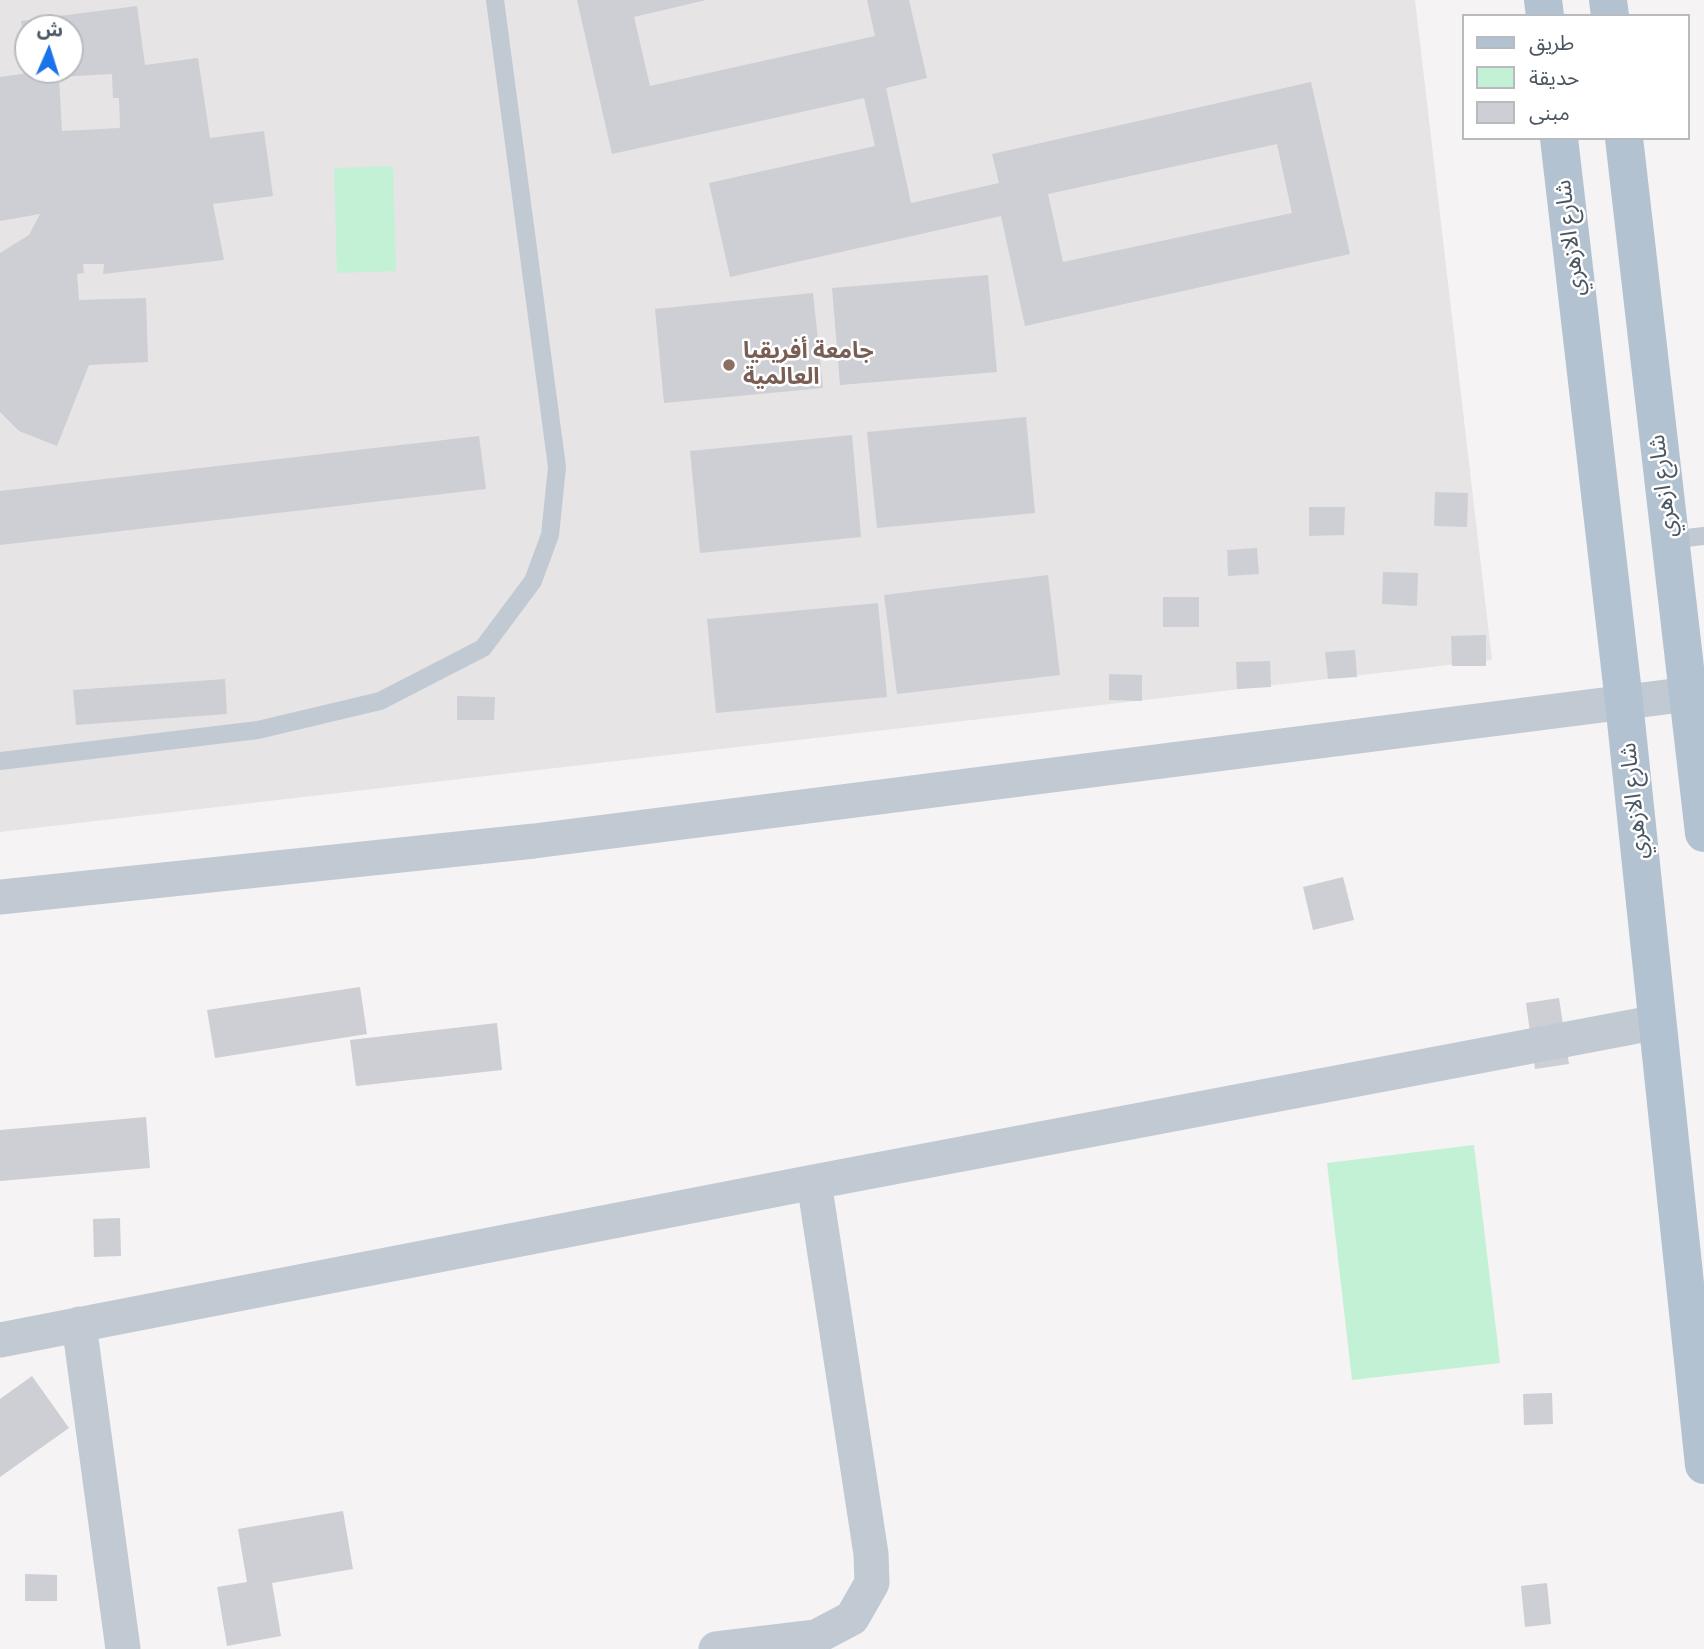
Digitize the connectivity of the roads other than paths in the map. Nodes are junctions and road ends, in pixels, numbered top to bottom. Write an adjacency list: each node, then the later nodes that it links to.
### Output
1 (495, 0): 7 (lane)
2 (1559, 140): 6 (main road, شارع الازهري)
3 (1624, 140): 4 (main road, شارع ازهري)
4 (1687, 538): 5 (main road, شارع ازهري)
5 (1689, 694): 6 (street); 8 (main road, شارع ازهري)
6 (1624, 702): 9 (street); 10 (main road, شارع الازهري)
7 (0, 761)
8 (1704, 833)
9 (0, 897)
10 (1658, 1022): 11 (street); 14 (main road, شارع الازهري)
11 (814, 1182): 12 (street); 16 (street)
12 (79, 1324): 13 (street); 15 (street)
13 (0, 1340)
14 (1704, 1465)
15 (123, 1649)
16 (716, 1649)

